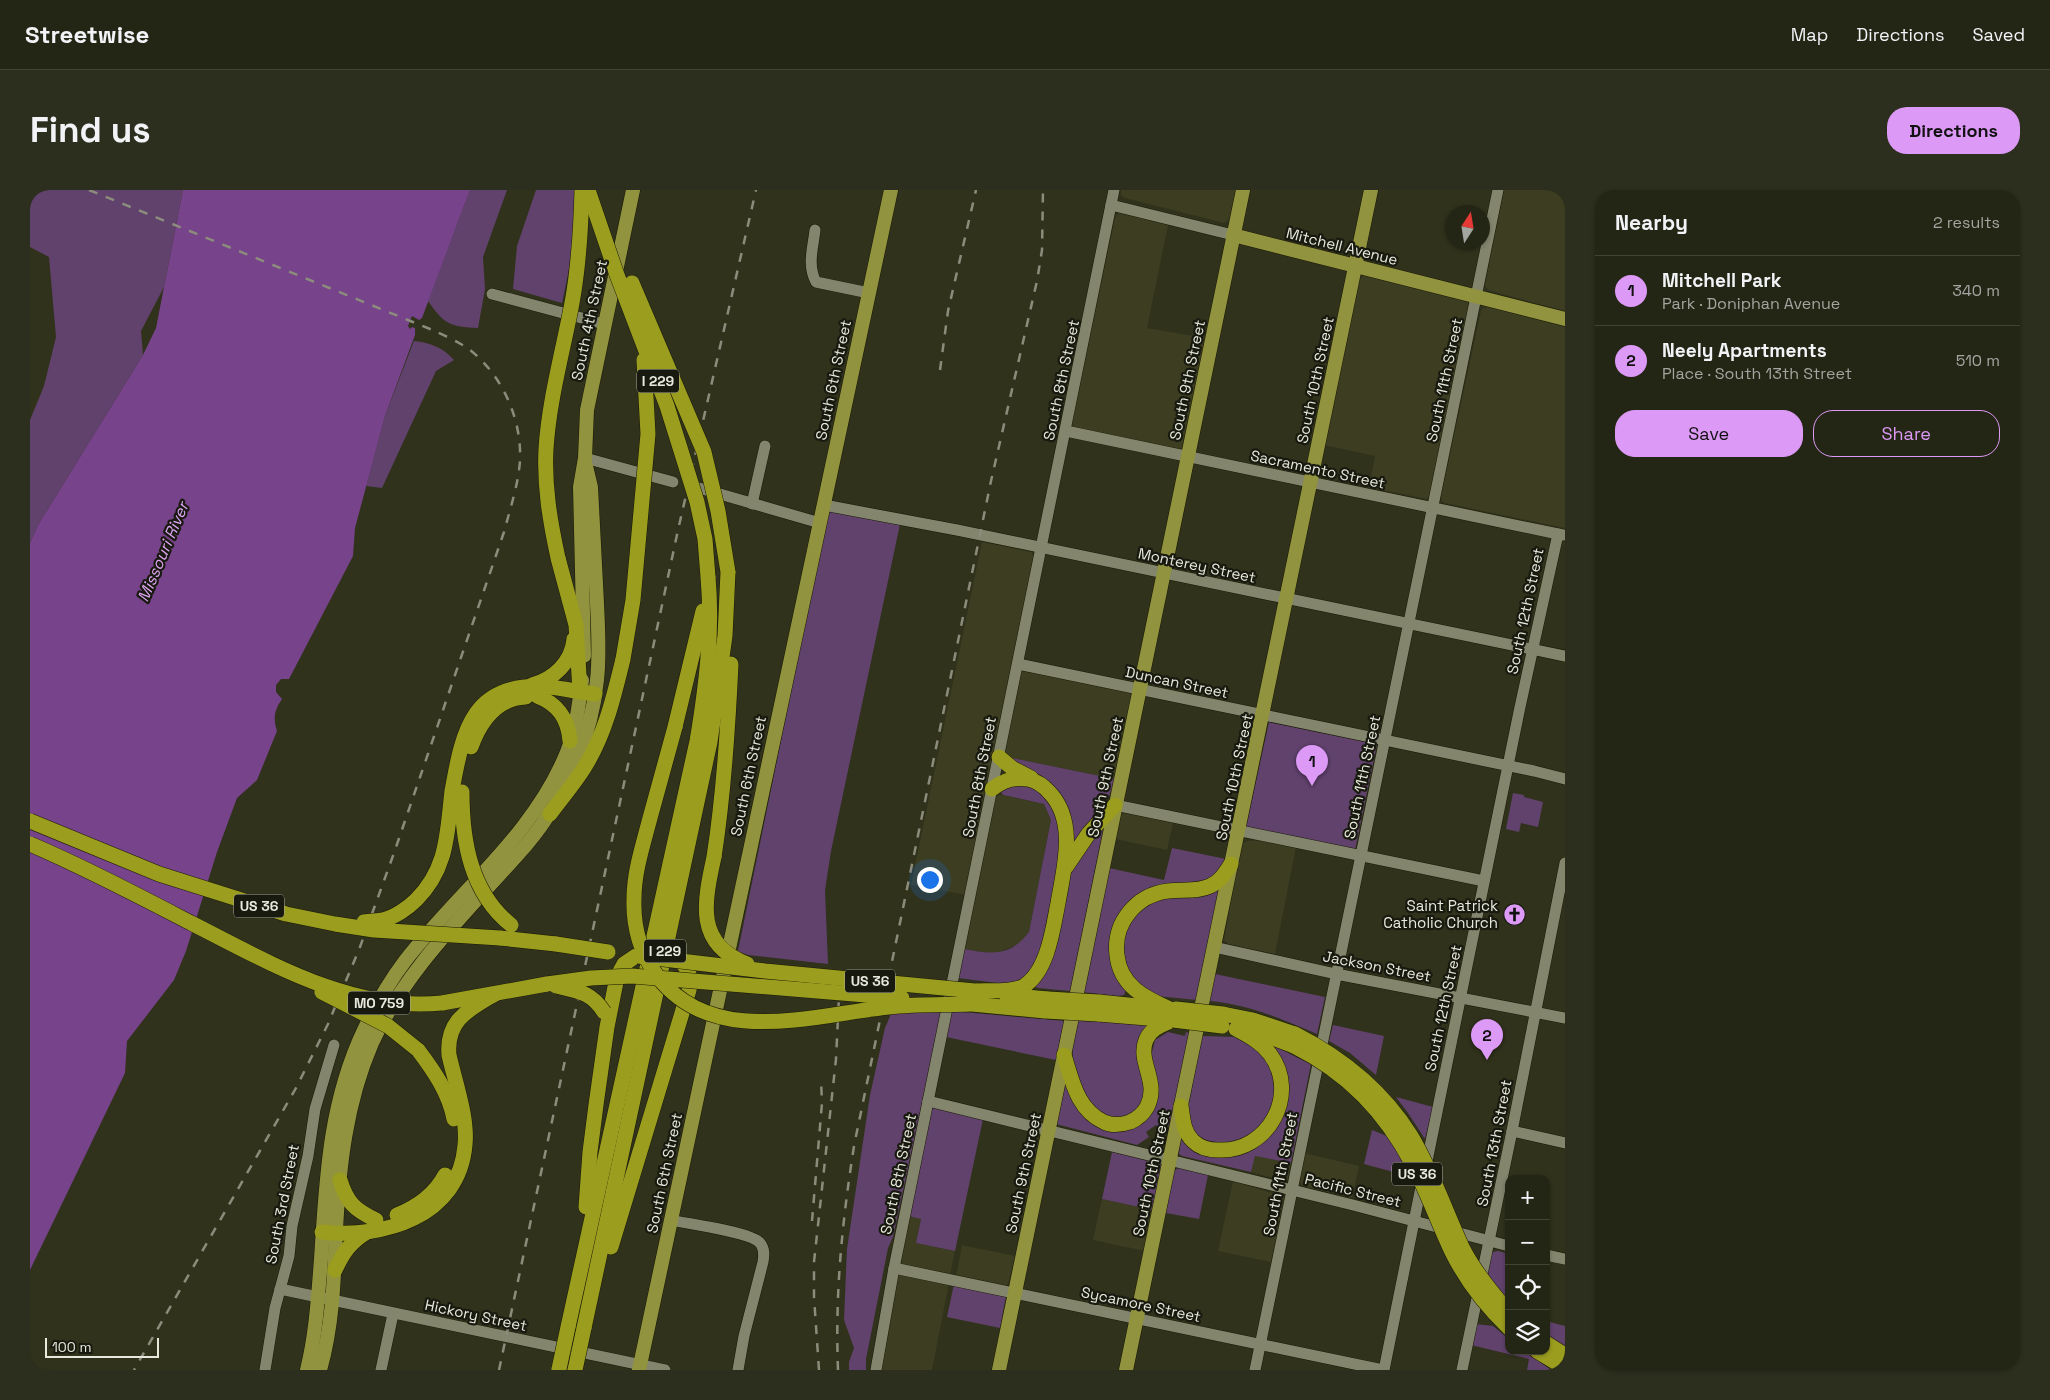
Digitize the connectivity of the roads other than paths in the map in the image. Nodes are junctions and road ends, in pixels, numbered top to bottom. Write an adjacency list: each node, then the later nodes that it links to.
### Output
1 (582, 190): 38 (highway, bridge)
2 (588, 190): 35 (highway, I 229, bridge)
3 (596, 190): 16 (highway, I 229, bridge)
4 (633, 190): 19 (main road, South 4th Street)
5 (891, 190): 14 (main road, South 6th Street)
6 (1114, 190): 10 (street, South 8th Street)
7 (1243, 190): 12 (main road, South 9th Street)
8 (1372, 190): 13 (main road, South 10th Street)
9 (1498, 190): 17 (street, South 11th Street)
10 (1111, 204): 12 (street, Mitchell Avenue); 20 (street, South 8th Street)
11 (815, 230): 14 (street)
12 (1233, 235): 13 (main road, Mitchell Avenue); 22 (main road, South 9th Street)
13 (1355, 266): 17 (main road, Mitchell Avenue); 25 (main road, South 10th Street)
14 (869, 293): 28 (main road, South 6th Street)
15 (492, 294): 19 (street)
16 (637, 295): 33 (highway, I 229, bridge); 56 (highway, bridge)
17 (1477, 296): 18 (main road, Mitchell Avenue); 29 (street, South 11th Street)
18 (1565, 319)
19 (604, 324): 23 (main road, South 4th Street)
20 (1066, 431): 22 (street, Sacramento Street); 32 (street, South 8th Street)
21 (765, 446): 27 (street)
22 (1188, 457): 25 (street, Sacramento Street); 34 (main road, South 9th Street)
23 (585, 458): 24 (street); 45 (main road, South 4th Street)
24 (673, 482)
25 (1310, 483): 29 (street, Sacramento Street); 36 (main road, South 10th Street)
26 (699, 488): 27 (street)
27 (752, 504): 30 (street)
28 (824, 505): 30 (main road, South 6th Street); 32 (street, Monterey Street)
29 (1433, 508): 31 (street, Sacramento Street); 37 (street, South 11th Street)
30 (820, 523): 95 (main road, South 6th Street)
31 (1561, 535): 39 (street, South 12th Street)
32 (1041, 548): 34 (street, Monterey Street); 41 (street, South 8th Street)
33 (728, 572): 73 (highway, bridge); 107 (highway, I 229)
34 (1163, 574): 36 (street, Monterey Street); 43 (main road, South 9th Street)
35 (708, 577): 77 (highway, bridge); 105 (highway, I 229)
36 (1287, 599): 37 (street, Monterey Street); 46 (main road, South 10th Street)
37 (1409, 624): 39 (street, Monterey Street); 48 (street, South 11th Street)
38 (576, 625): 42 (highway); 45 (highway)
39 (1532, 649): 40 (street, Monterey Street); 50 (street, South 12th Street)
40 (1565, 656)
41 (1018, 664): 43 (street, Duncan Street); 49 (street, South 8th Street)
42 (521, 688): 45 (highway); 54 (highway)
43 (1140, 690): 46 (street, Duncan Street); 55 (main road, South 9th Street)
44 (537, 696): 45 (highway); 47 (highway); 54 (highway)
45 (587, 697): 47 (main road, MO 759); 56 (main road)
46 (1263, 715): 48 (street, Duncan Street); 58 (main road, South 10th Street)
47 (570, 741): 98 (main road, MO 759)
48 (1385, 741): 50 (street, Duncan Street); 60 (street, South 11th Street)
49 (999, 757): 52 (highway); 53 (street, South 8th Street)
50 (1508, 766): 51 (street, Duncan Street); 64 (street, South 12th Street)
51 (1565, 779)
52 (1035, 780): 53 (highway); 63 (highway)
53 (992, 789): 87 (street, South 8th Street)
54 (457, 792): 65 (highway, bridge); 66 (highway, bridge)
55 (1115, 805): 58 (street); 63 (highway); 86 (main road, South 9th Street)
56 (550, 814): 93 (main road, MO 759)
57 (30, 821): 65 (highway, US 36, bridge)
58 (1239, 831): 60 (street); 61 (main road, South 10th Street)
59 (30, 844): 70 (highway, US 36, bridge)
60 (1361, 856): 64 (street); 71 (street, South 11th Street)
61 (1232, 864): 67 (main road, South 10th Street); 80 (highway)
62 (1565, 864): 79 (street, South 13th Street)
63 (1062, 878): 77 (highway)
64 (1484, 881): 78 (street, South 12th Street)
65 (335, 924): 66 (highway, US 36, bridge)
66 (552, 944): 68 (highway, US 36, bridge)
67 (1214, 947): 71 (street, Jackson Street); 88 (main road, South 10th Street)
68 (636, 956): 69 (highway, US 36, bridge); 72 (highway)
69 (682, 962): 73 (highway, US 36, bridge); 74 (highway)
70 (288, 973): 76 (highway, US 36, bridge); 97 (highway, bridge)
71 (1336, 974): 78 (street, Jackson Street); 94 (street, South 11th Street)
72 (617, 977): 74 (highway, US 36, bridge); 75 (highway, US 36, bridge); 81 (highway)
73 (765, 979): 74 (highway, US 36, bridge); 77 (highway, US 36, bridge)
74 (691, 980): 107 (highway)
75 (548, 984): 76 (highway, US 36); 81 (highway, bridge)
76 (495, 994): 97 (highway)
77 (973, 997): 80 (highway, US 36, bridge)
78 (1460, 997): 79 (street, Jackson Street); 96 (street, South 12th Street)
79 (1535, 1011): 82 (street, Jackson Street); 90 (street, South 13th Street)
80 (1173, 1013): 83 (highway, US 36, bridge); 86 (highway)
81 (607, 1017): 105 (highway)
82 (1565, 1018)
83 (1227, 1023): 84 (highway, US 36); 88 (highway)
84 (1294, 1040): 111 (highway, US 36, bridge); 114 (highway, US 36, bridge)
85 (334, 1045): 106 (street, South 3rd Street)
86 (1064, 1055): 89 (main road, South 9th Street)
87 (928, 1101): 89 (street, Pacific Street); 103 (street, South 8th Street)
88 (1181, 1106): 92 (main road, South 10th Street)
89 (1048, 1131): 92 (street, Pacific Street); 108 (main road, South 9th Street)
90 (1512, 1131): 91 (street); 99 (street, South 13th Street)
91 (1565, 1143)
92 (1170, 1161): 94 (street, Pacific Street); 113 (main road, South 10th Street)
93 (340, 1180): 97 (highway); 98 (main road, MO 759)
94 (1292, 1190): 96 (street, Pacific Street); 115 (street, South 11th Street)
95 (671, 1220): 119 (main road, South 6th Street); 128 (street)
96 (1414, 1222): 99 (street, Pacific Street); 133 (street, South 12th Street)
97 (371, 1226): 98 (highway); 104 (highway)
98 (332, 1231): 104 (main road, MO 759); 109 (main road, MO 759)
99 (1489, 1241): 100 (street, Pacific Street); 134 (street, South 13th Street)
100 (1505, 1245)
101 (1550, 1256): 102 (street)
102 (1565, 1260)
103 (894, 1268): 108 (street, Sycamore Street); 129 (street, South 8th Street)
104 (335, 1270): 110 (main road, MO 759)
105 (579, 1276): 125 (highway, I 229, bridge)
106 (280, 1289): 109 (street, Hickory Street); 121 (street, South 3rd Street)
107 (592, 1292): 126 (highway, I 229, bridge)
108 (1015, 1293): 113 (street, Sycamore Street); 130 (main road, South 9th Street)
109 (318, 1296): 110 (street, Hickory Street); 122 (main road, MO 759)
110 (334, 1299): 112 (street, Hickory Street); 123 (main road, MO 759)
111 (1507, 1310)
112 (393, 1314): 119 (street, Hickory Street); 124 (street)
113 (1137, 1319): 115 (street, Sycamore Street); 131 (main road, South 10th Street)
114 (1505, 1324)
115 (1261, 1345): 132 (street, South 11th Street); 133 (street, Sycamore Street)
116 (1550, 1346): 118 (highway)
117 (1544, 1355): 120 (highway)
118 (1565, 1355)
119 (639, 1367): 127 (street, Hickory Street)
120 (1565, 1368)
121 (264, 1370)
122 (307, 1370)
123 (320, 1370)
124 (381, 1370)
125 (559, 1370)
126 (575, 1370)
127 (665, 1370)
128 (738, 1370)
129 (876, 1370)
130 (999, 1370)
131 (1126, 1370)
132 (1255, 1370)
133 (1383, 1370)
134 (1462, 1370)

